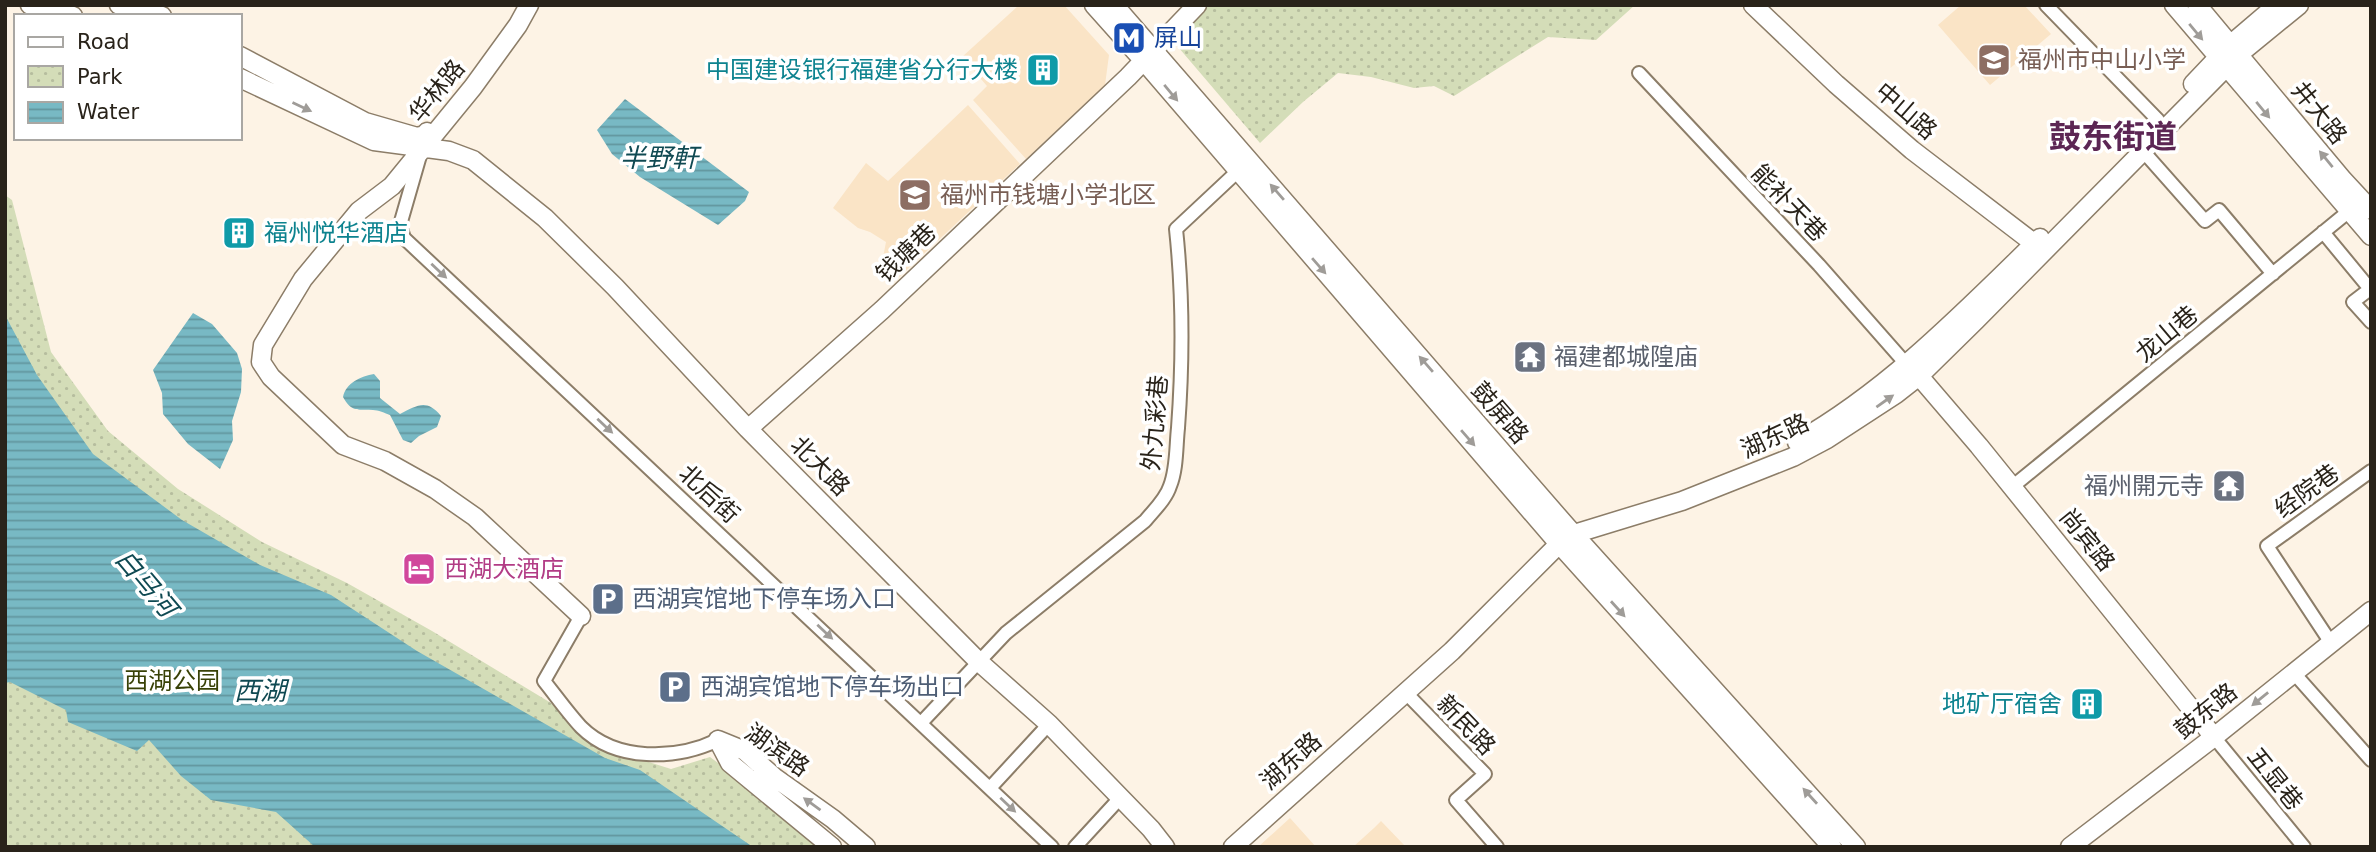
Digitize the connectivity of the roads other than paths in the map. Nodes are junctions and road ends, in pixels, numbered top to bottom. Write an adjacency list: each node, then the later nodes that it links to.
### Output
1 (30, 5): 14 (main road)
2 (521, 5): 22 (main road, 华林路)
3 (529, 5): 22 (main road, 华林路)
4 (1094, 5): 16 (main road, 鼓屏路)
5 (1114, 5): 16 (main road, 鼓屏路)
6 (1197, 5): 16 (main road, 钱塘巷)
7 (1753, 5): 29 (main road, 中山路)
8 (2046, 5): 21 (street)
9 (2174, 5): 17 (main road, one-way to 17)
10 (2197, 5): 17 (main road)
11 (2277, 5): 17 (main road, 湖东路)
12 (2300, 5): 17 (main road, 湖东路)
13 (129, 9): 15 (main road)
14 (65, 14)
15 (153, 14)
16 (1149, 56): 24 (main road, 鼓屏路, one-way to 24); 33 (main road, 钱塘巷); 36 (main road, 鼓屏路, one-way to 16)
17 (2228, 56): 21 (main road, 湖东路); 23 (main road, 湖东路); 25 (main road, 井大路, one-way to 17); 26 (main road, one-way to 26)
18 (242, 57): 22 (main road, 华林路)
19 (1639, 73): 32 (street, 能补天巷)
20 (242, 79): 22 (main road, 华林路, one-way to 22)
21 (2158, 120): 29 (main road, 湖东路)
22 (420, 143): 33 (main road, 北大路); 38 (main road); 43 (street, 北后街, one-way to 43)
23 (2143, 151): 30 (street); 32 (main road, 湖东路)
24 (1238, 171): 36 (main road, 鼓屏路, one-way to 36); 40 (street, 外九彩巷)
25 (2371, 211)
26 (2348, 212): 27 (street, 龙山巷); 28 (main road)
27 (2323, 232): 30 (street, 龙山巷); 31 (street)
28 (2371, 236)
29 (2035, 244): 32 (main road, 湖东路)
30 (2273, 274): 35 (street, 龙山巷)
31 (2371, 322)
32 (1913, 370): 35 (main road, 尚宾路); 36 (main road, 湖东路)
33 (748, 429): 40 (main road, 北大路)
34 (2371, 471): 39 (street, 经院巷)
35 (2012, 487): 45 (main road, 尚宾路)
36 (1563, 536): 42 (main road, 湖东路); 55 (main road, 湖东路); 58 (main road, 鼓屏路, one-way to 58); 59 (main road, 鼓屏路, one-way to 36)
37 (2371, 611): 39 (main road, 鼓东路)
38 (581, 616): 46 (street)
39 (2330, 643): 41 (main road, 鼓东路)
40 (978, 661): 43 (street, 外九彩巷); 44 (main road, 北大路)
41 (2293, 672): 45 (main road, 鼓东路, one-way to 45); 47 (street)
42 (1406, 693): 56 (main road, 湖东路); 57 (street, 新民路)
43 (921, 723): 48 (street, 北后街)
44 (1049, 724): 48 (street); 49 (main road, 北大路)
45 (2214, 737): 60 (main road, 鼓东路); 61 (street, 五显巷)
46 (718, 740): 50 (main road, 湖滨路); 51 (main road, 湖滨路, one-way to 46)
47 (2371, 760)
48 (990, 788): 52 (street, 北后街, one-way to 52)
49 (1120, 798): 53 (street); 54 (main road, 北大路)
50 (832, 847)
51 (866, 847)
52 (1052, 847)
53 (1075, 847)
54 (1166, 847)
55 (1218, 847)
56 (1233, 847)
57 (1497, 847)
58 (1832, 847)
59 (1856, 847)
60 (2071, 847)
61 (2304, 847)

